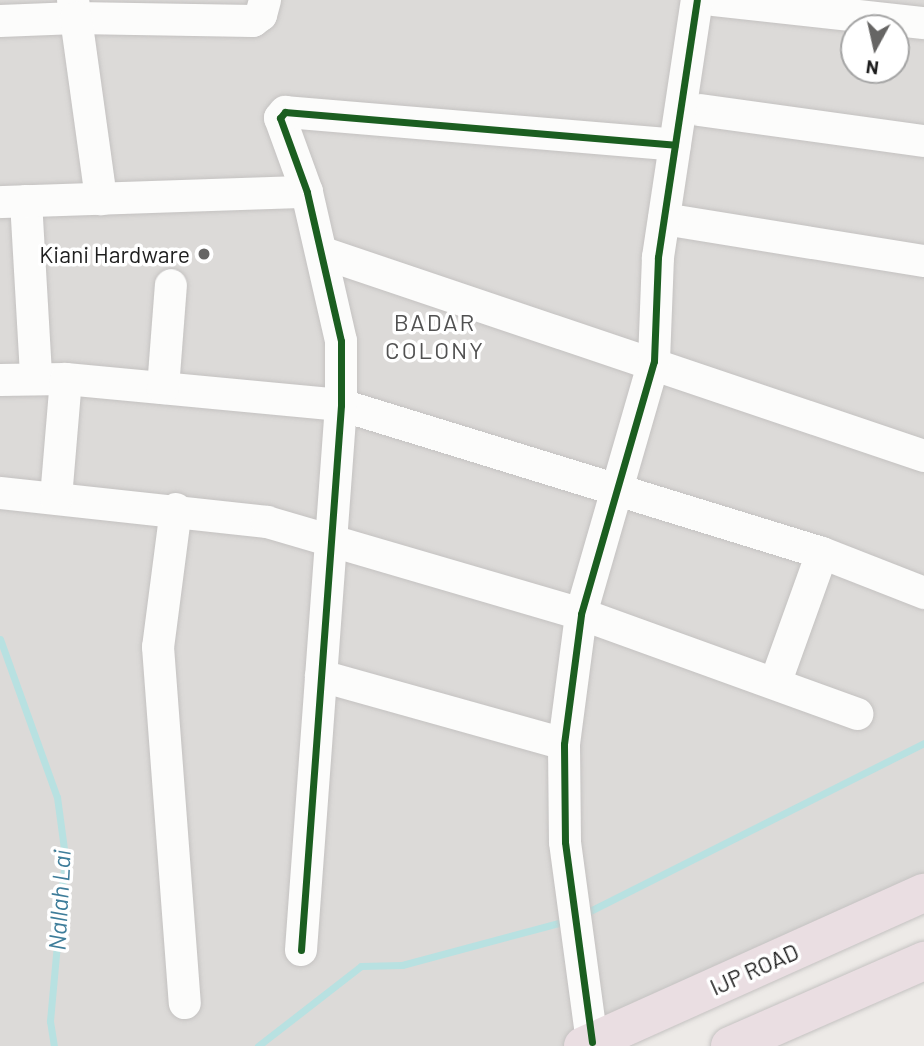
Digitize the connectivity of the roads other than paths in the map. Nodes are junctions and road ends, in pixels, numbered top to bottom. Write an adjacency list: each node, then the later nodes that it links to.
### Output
1 (265, 0): 4 (street)
2 (697, 0): 9 (street)
3 (714, 0): 6 (street)
4 (75, 9): 5 (street); 11 (street)
5 (0, 21)
6 (924, 23)
7 (700, 110): 8 (street)
8 (924, 141)
9 (675, 145): 10 (street); 13 (street)
10 (307, 192): 11 (street); 14 (street)
11 (101, 200): 12 (street)
12 (13, 202): 18 (street)
13 (664, 219): 15 (street); 17 (street)
14 (323, 253): 17 (street); 21 (street)
15 (924, 261)
16 (171, 285): 20 (street)
17 (654, 361): 22 (street); 23 (street)
18 (51, 378): 19 (street); 20 (street); 25 (street)
19 (0, 380)
20 (163, 388): 21 (street)
21 (341, 405): 23 (street); 27 (street)
22 (924, 456)
23 (619, 490): 28 (street); 30 (street)
24 (0, 493): 25 (street)
25 (56, 498): 26 (street)
26 (176, 509): 27 (street); 38 (street)
27 (331, 541): 30 (street); 31 (street)
28 (822, 552): 29 (street); 32 (street)
29 (924, 593)
30 (581, 614): 32 (street); 34 (street)
31 (321, 676): 34 (street); 36 (street)
32 (776, 681): 33 (street)
33 (858, 714)
34 (564, 744): 39 (street)
35 (924, 893): 39 (highway, IJP ROAD)
36 (301, 950)
37 (924, 961): 40 (highway)
38 (185, 1003)
39 (588, 1044)
40 (730, 1046)

